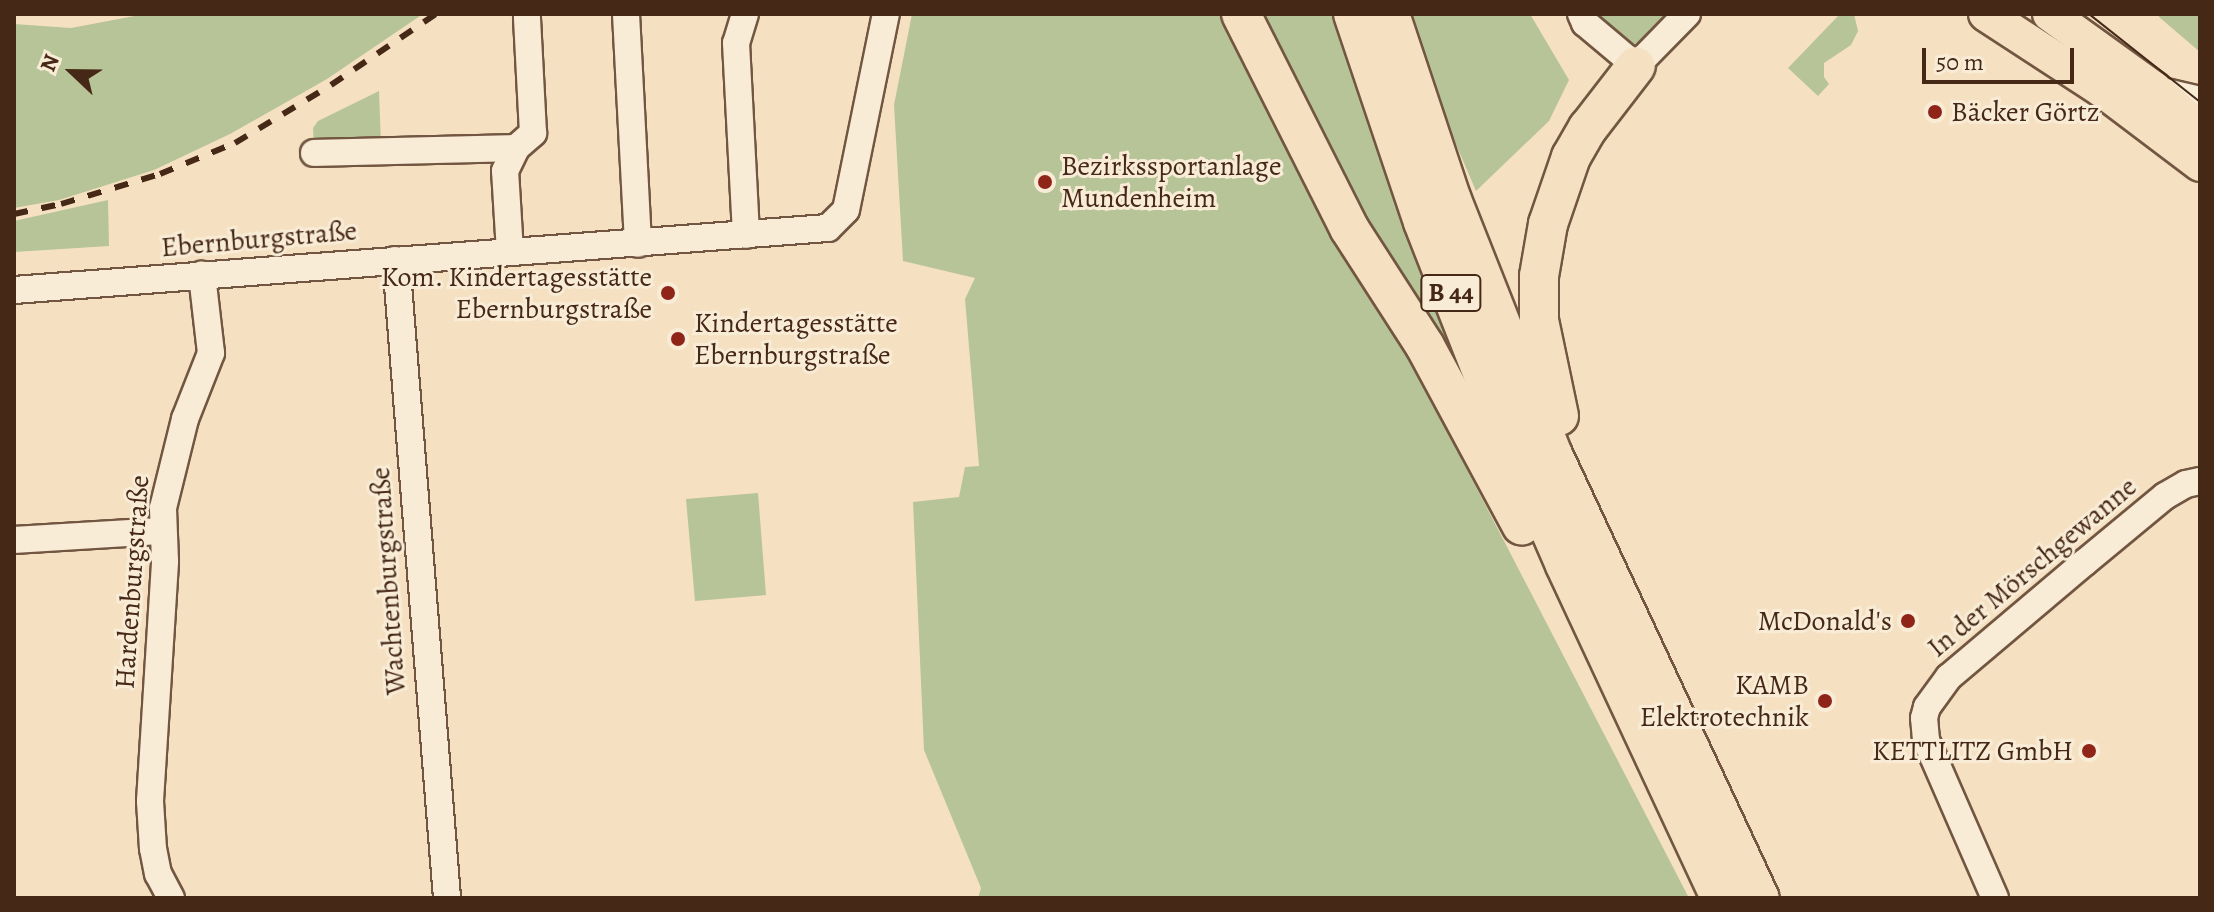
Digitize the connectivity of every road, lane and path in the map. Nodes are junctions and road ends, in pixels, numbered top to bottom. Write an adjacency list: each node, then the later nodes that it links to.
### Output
1 (626, 14): 20 (street)
2 (745, 14): 19 (street)
3 (886, 14): 19 (street, Ebernburgstraße)
4 (1241, 14): 29 (highway)
5 (1353, 14): 29 (highway, B 44)
6 (1390, 14): 27 (highway, B 44)
7 (1581, 14): 12 (street)
8 (1687, 14): 12 (street)
9 (1986, 14): 18 (main road)
10 (2050, 14): 13 (main road)
11 (527, 17): 16 (street)
12 (1636, 66): 27 (highway)
13 (2154, 89): 14 (street); 15 (main road)
14 (2200, 100)
15 (2200, 129)
16 (516, 148): 17 (street); 21 (street)
17 (314, 153)
18 (2200, 164)
19 (746, 235): 20 (street, Ebernburgstraße)
20 (638, 244): 21 (street, Ebernburgstraße)
21 (510, 252): 22 (street, Ebernburgstraße)
22 (396, 260): 23 (street, Ebernburgstraße); 31 (street, Wachtenburgstraße)
23 (202, 275): 24 (street, Ebernburgstraße); 26 (street, Hardenburgstraße)
24 (14, 290)
25 (2200, 481): 34 (street, In der Mörschgewanne)
26 (163, 531): 28 (street); 30 (street, Hardenburgstraße)
27 (1588, 532): 33 (highway, B 44)
28 (14, 540)
29 (1565, 565): 32 (highway, B 44)
30 (171, 898)
31 (447, 898)
32 (1720, 898)
33 (1760, 898)
34 (1995, 898)

